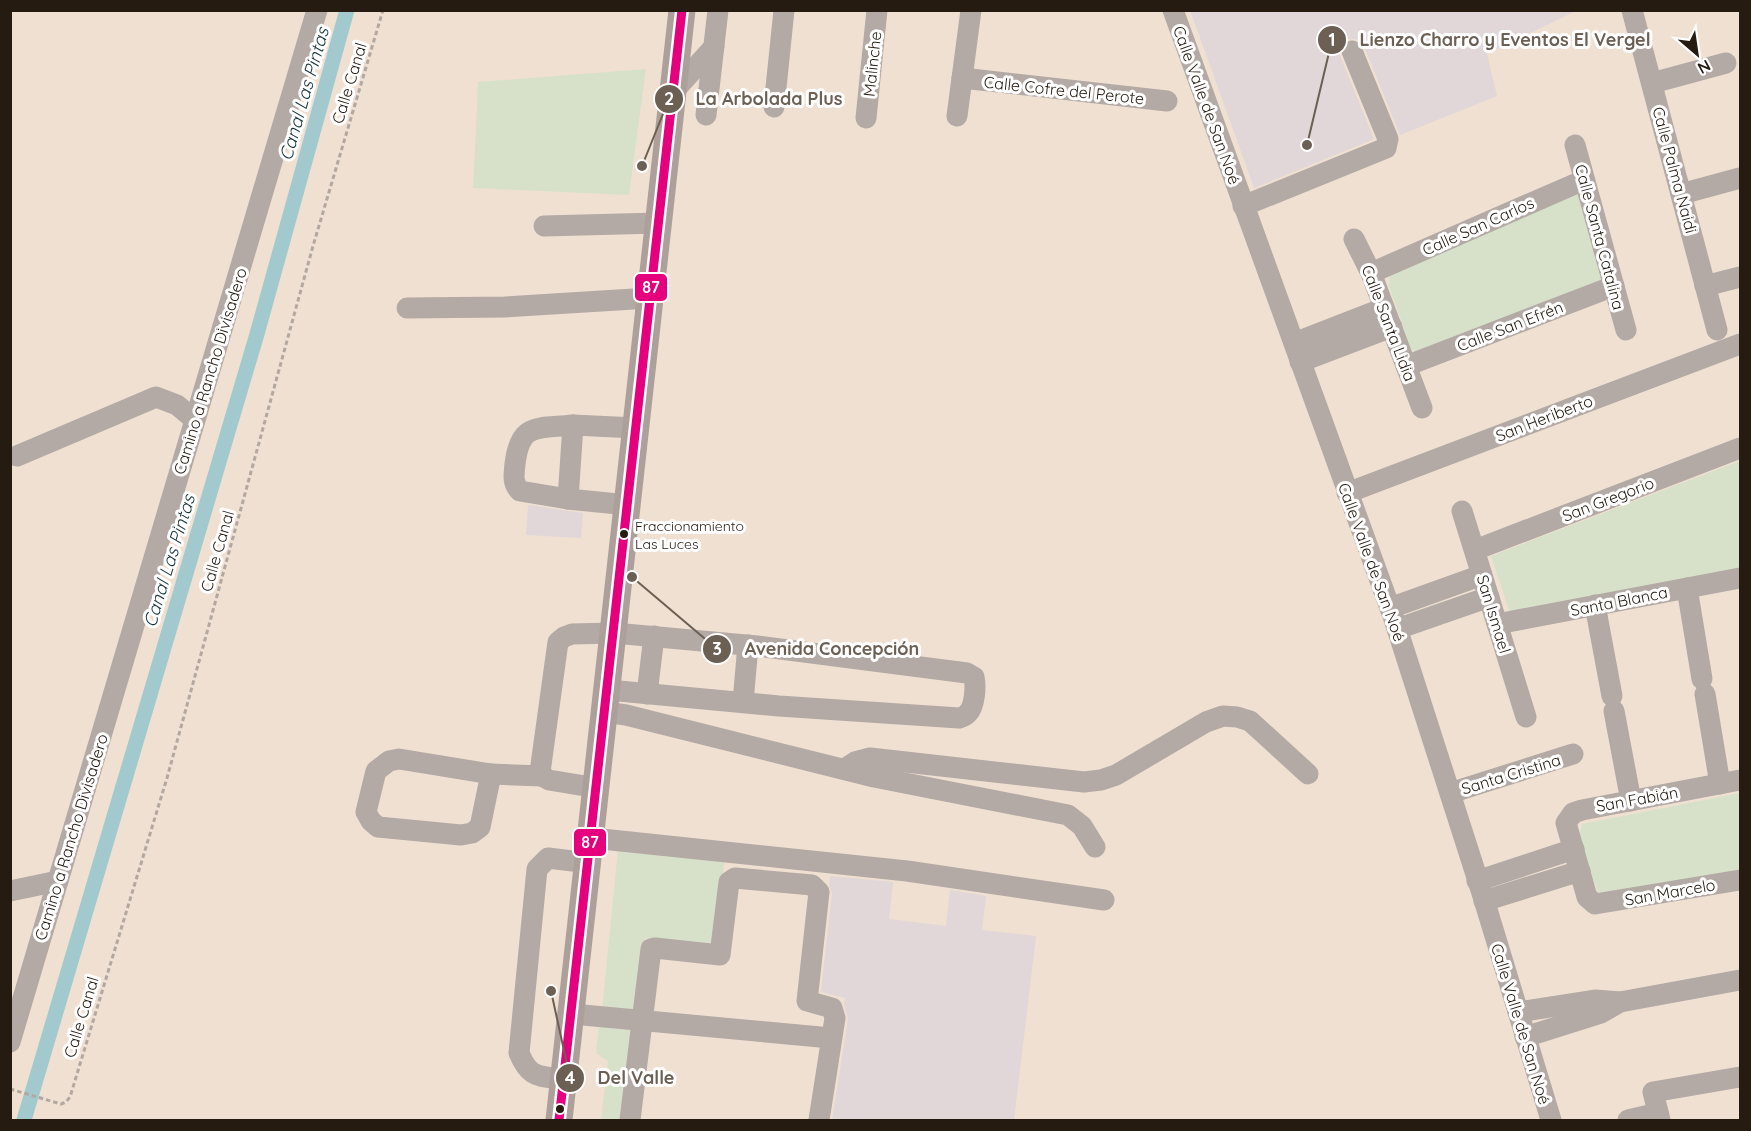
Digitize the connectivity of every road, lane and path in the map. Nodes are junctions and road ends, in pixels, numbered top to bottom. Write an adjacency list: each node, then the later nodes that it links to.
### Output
1 (317, 10): 43 (street, Camino a Rancho Divisadero)
2 (383, 10): 97 (path, Calle Canal)
3 (682, 10): 15 (main road)
4 (718, 10): 10 (street)
5 (784, 10): 17 (street)
6 (878, 10): 20 (street, Malinche)
7 (971, 10): 13 (street)
8 (1173, 10): 26 (street, Calle Valle de San Noé)
9 (1632, 10): 14 (street, Calle Palma Naidi)
10 (714, 47): 15 (street); 18 (street)
11 (1352, 51): 26 (street)
12 (1726, 63): 14 (street)
13 (962, 78): 16 (street, Calle Cofre del Perote); 19 (street)
14 (1652, 83): 25 (street, Calle Palma Naidi)
15 (673, 92): 27 (main road)
16 (1167, 101)
17 (774, 107)
18 (706, 115)
19 (957, 116)
20 (866, 118)
21 (1575, 145): 23 (street, Calle Santa Catalina)
22 (1740, 178): 25 (street)
23 (1584, 180): 30 (street, Calle San Carlos); 32 (street, Calle Santa Catalina)
24 (1740, 191): 25 (street)
25 (1683, 201): 33 (street, Calle Palma Naidi)
26 (1243, 206): 40 (street, Calle Valle de San Noé)
27 (659, 223): 28 (street); 34 (main road)
28 (544, 226)
29 (1354, 239): 30 (street, Calle Santa Lidia)
30 (1371, 273): 36 (street, Calle Santa Lidia)
31 (1740, 277): 33 (street)
32 (1614, 286): 37 (street, Calle Santa Catalina); 41 (street, Calle San Efrén)
33 (1705, 286): 38 (street, Calle Palma Naidi)
34 (651, 298): 35 (street); 45 (main road)
35 (407, 308)
36 (1388, 318): 40 (street); 41 (street, Calle Santa Lidia)
37 (1626, 330)
38 (1717, 330)
39 (1740, 344): 48 (street, San Heriberto)
40 (1297, 353): 48 (street, Calle Valle de San Noé)
41 (1406, 366): 42 (street, Calle Santa Lidia)
42 (1422, 408)
43 (195, 420): 47 (street); 82 (street, Camino a Rancho Divisadero)
44 (573, 425): 45 (street); 49 (street); 49 (street)
45 (636, 428): 50 (main road)
46 (1740, 448): 52 (street, San Gregorio)
47 (17, 456)
48 (1347, 493): 58 (street, Calle Valle de San Noé)
49 (568, 499): 50 (street)
50 (628, 505): 61 (main road)
51 (1462, 511): 52 (street, San Ismael)
52 (1475, 550): 53 (street, San Ismael)
53 (1482, 575): 56 (street, San Ismael); 58 (street)
54 (1740, 578): 55 (street, Santa Blanca)
55 (1687, 588): 57 (street, Santa Blanca); 73 (street)
56 (1489, 597): 59 (street, San Ismael); 60 (street)
57 (1595, 605): 59 (street, Santa Blanca); 76 (street)
58 (1390, 608): 60 (street, Calle Valle de San Noé)
59 (1497, 624): 67 (street, San Ismael)
60 (1397, 629): 75 (street, Calle Valle de San Noé)
61 (614, 633): 62 (street); 65 (main road); 72 (street)
62 (654, 636): 63 (street); 64 (street)
63 (748, 645): 66 (street); 66 (street)
64 (647, 694): 65 (street); 66 (street)
65 (607, 701): 69 (street); 74 (main road)
66 (743, 702)
67 (1526, 717)
68 (1572, 754): 75 (street, Santa Cristina)
69 (844, 769): 71 (street); 77 (street)
70 (490, 774): 70 (street); 72 (street)
71 (1308, 774)
72 (542, 776): 74 (street)
73 (1730, 782): 76 (street, San Fabián)
74 (597, 788): 79 (main road)
75 (1450, 793): 84 (street, Calle Valle de San Noé)
76 (1631, 801): 78 (street, San Fabián)
77 (1095, 847)
78 (1574, 849): 80 (street, San Fabián); 84 (street)
79 (590, 850): 85 (street); 90 (main road); 96 (street)
80 (1580, 871): 84 (street); 86 (street, San Fabián)
81 (1740, 880): 86 (street, San Marcelo)
82 (58, 881): 83 (street); 94 (street, Camino a Rancho Divisadero)
83 (10, 891)
84 (1481, 891): 89 (street, Calle Valle de San Noé)
85 (1104, 900)
86 (1600, 904)
87 (1740, 980): 88 (street)
88 (1620, 1002): 89 (street); 92 (street)
89 (1518, 1012): 92 (street, Calle Valle de San Noé)
90 (572, 1014): 91 (street); 96 (main road)
91 (642, 1021): 93 (street); 93 (street); 100 (street)
92 (1525, 1037): 102 (street, Calle Valle de San Noé)
93 (831, 1038): 101 (street)
94 (10, 1042)
95 (1740, 1077): 98 (street)
96 (563, 1080): 99 (main road)
97 (10, 1089)
98 (1659, 1117): 103 (street)
99 (560, 1120)
100 (630, 1120)
101 (819, 1120)
102 (1551, 1120)
103 (1628, 1120)

